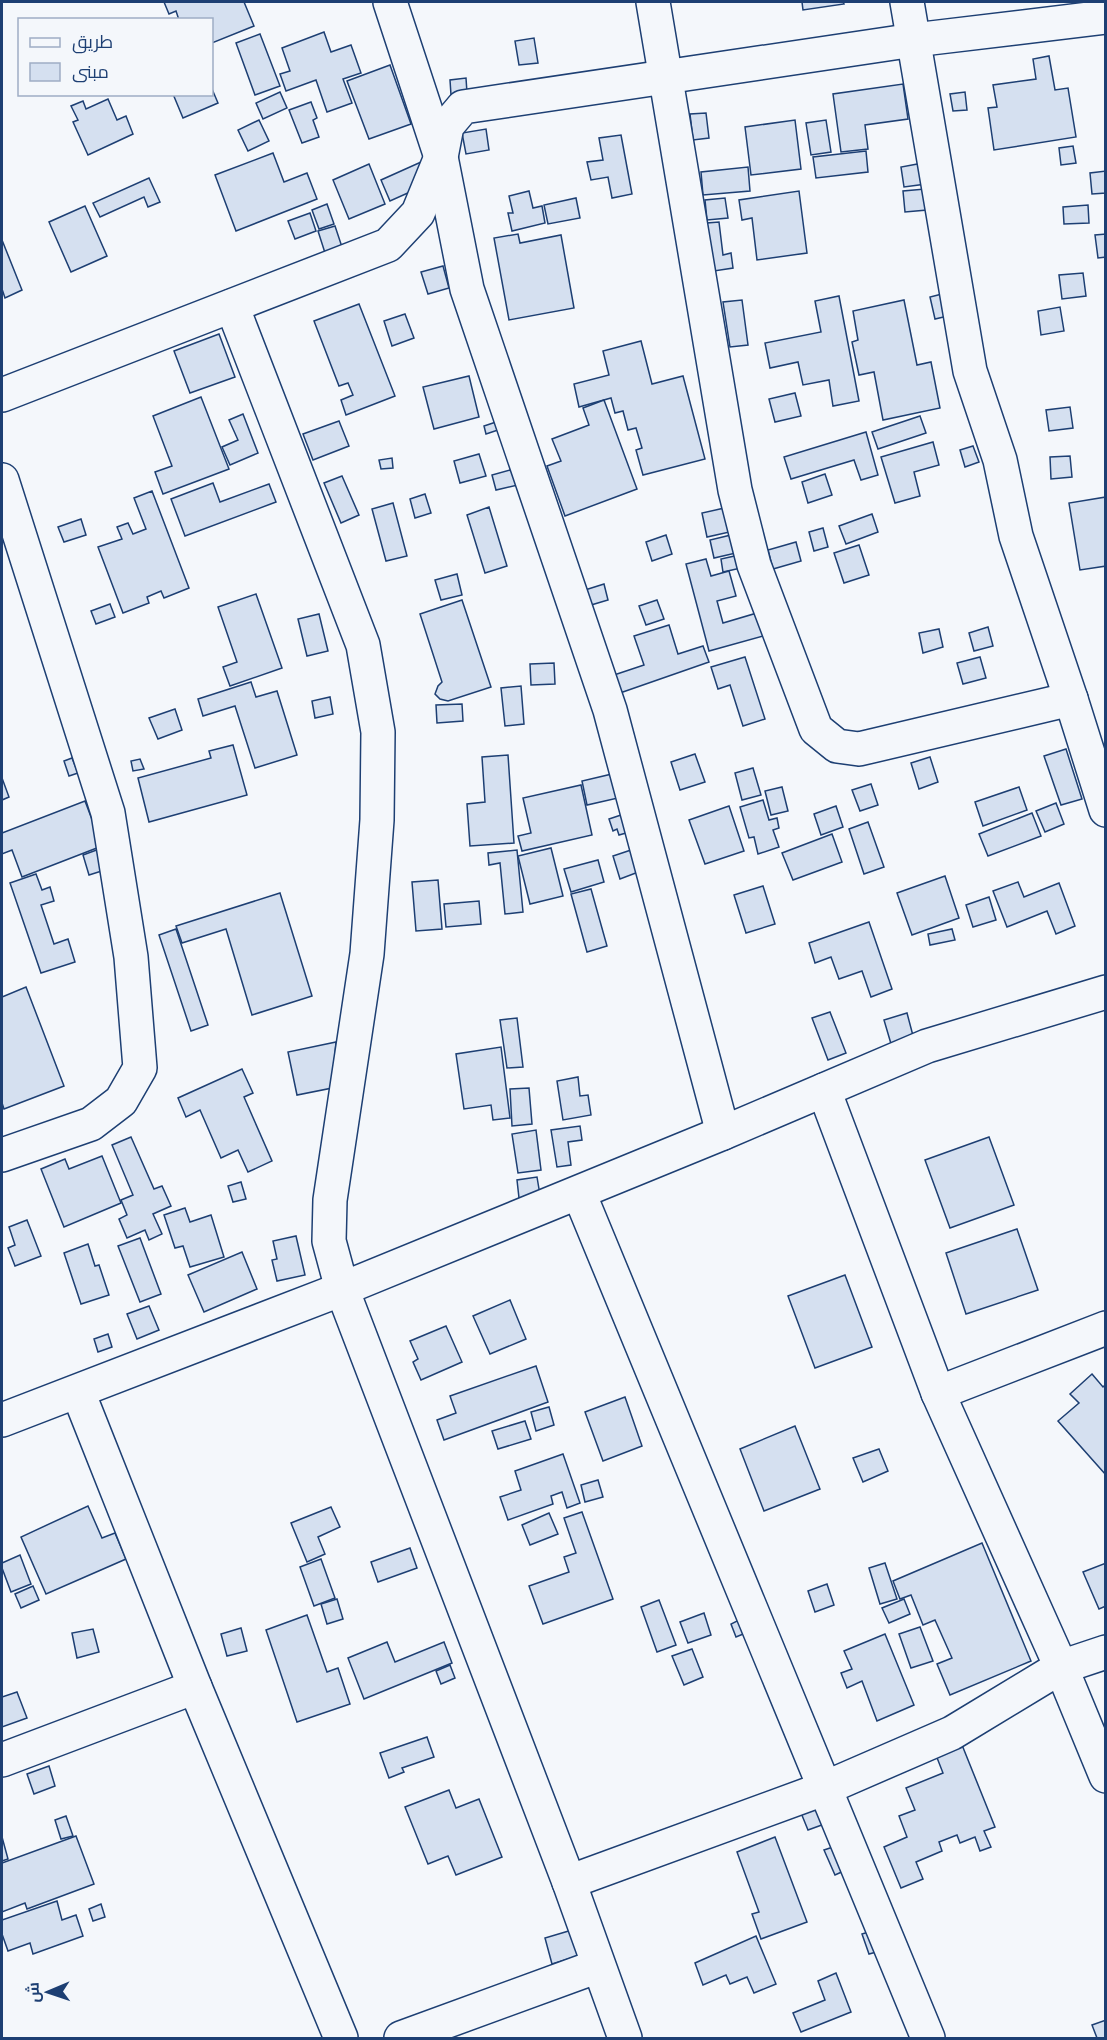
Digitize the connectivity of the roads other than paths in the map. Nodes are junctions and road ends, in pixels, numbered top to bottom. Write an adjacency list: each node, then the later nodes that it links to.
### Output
1 (390, 2): 7 (street)
2 (653, 2): 6 (street)
3 (906, 2): 5 (street)
4 (1106, 17): 5 (street)
5 (914, 40): 6 (street); 11 (street)
6 (667, 76): 7 (street); 11 (street)
7 (441, 157): 8 (street); 15 (street)
8 (232, 306): 9 (street); 18 (street)
9 (2, 395)
10 (2, 480): 16 (street)
11 (1071, 699): 12 (street)
12 (1106, 810)
13 (1106, 992): 14 (street)
14 (824, 1090): 15 (street); 21 (street)
15 (723, 1133): 17 (street)
16 (2, 1155)
17 (579, 1192): 18 (street); 28 (street)
18 (342, 1289): 20 (street); 29 (street)
19 (1106, 1328): 21 (street)
20 (78, 1392): 22 (street); 25 (street)
21 (938, 1393): 24 (street)
22 (2, 1420)
23 (1106, 1652): 24 (street)
24 (1061, 1667): 27 (street); 28 (street)
25 (195, 1687): 26 (street); 31 (street)
26 (2, 1760)
27 (1106, 1776)
28 (823, 1789): 29 (street); 34 (street)
29 (569, 1882): 30 (street)
30 (598, 1966): 32 (street); 33 (street)
31 (341, 2038)
32 (401, 2038)
33 (625, 2038)
34 (928, 2038)

